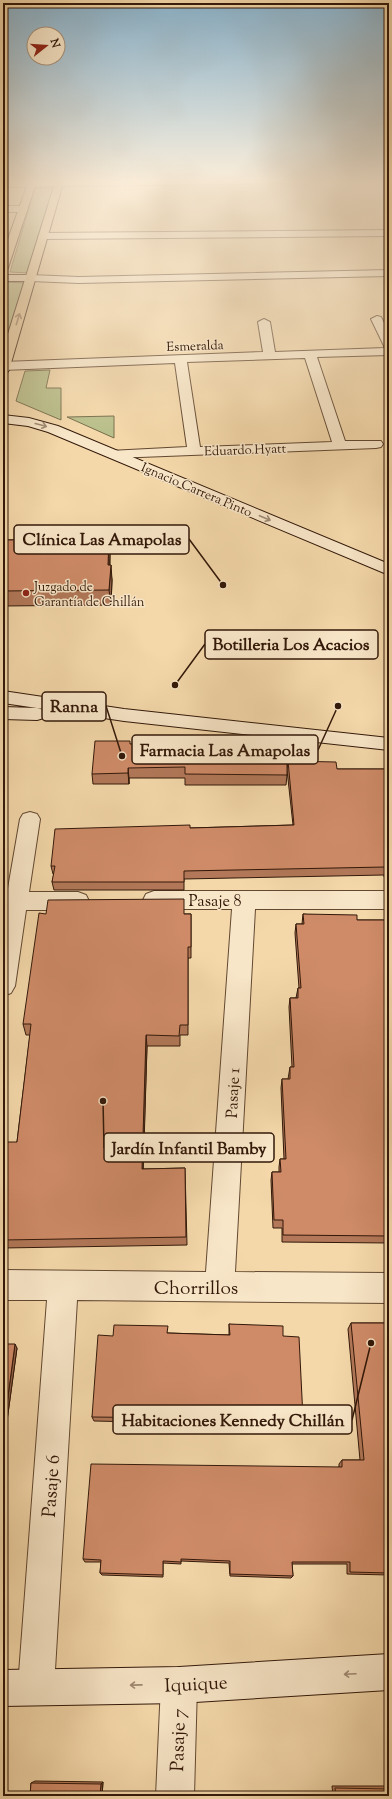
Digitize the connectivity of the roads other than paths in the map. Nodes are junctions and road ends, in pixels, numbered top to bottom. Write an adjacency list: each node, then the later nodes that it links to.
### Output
1 (34, 264): 4 (main road)
2 (389, 273): 4 (street)
3 (3, 278): 4 (street)
4 (30, 278): 12 (main road, one-way to 4)
5 (377, 319): 7 (street)
6 (264, 322): 10 (street)
7 (389, 345)
8 (389, 351): 9 (street, Esmeralda)
9 (310, 354): 10 (street, Esmeralda); 15 (street)
10 (270, 356): 11 (street, Esmeralda)
11 (180, 359): 12 (street, Esmeralda); 16 (street)
12 (3, 367)
13 (3, 419): 17 (street, Ignacio Carrera Pinto, one-way to 17)
14 (376, 444): 15 (street, Eduardo Hyatt)
15 (340, 445): 16 (street, Eduardo Hyatt)
16 (194, 451): 17 (street, Eduardo Hyatt)
17 (114, 454): 18 (street, Ignacio Carrera Pinto, one-way to 18)
18 (389, 570)
19 (3, 697): 21 (street)
20 (3, 713): 21 (street)
21 (124, 715): 22 (street)
22 (389, 744)
23 (30, 819): 27 (street)
24 (134, 900): 25 (street, Pasaje 8)
25 (244, 900): 26 (street, Pasaje 8); 32 (street, Pasaje 1)
26 (389, 900)
27 (17, 901): 28 (street); 29 (street)
28 (95, 901)
29 (3, 986)
30 (3, 1285): 31 (street, Chorrillos)
31 (63, 1286): 32 (street, Chorrillos); 36 (street, Pasaje 6)
32 (220, 1287): 33 (street, Chorrillos)
33 (389, 1288)
34 (389, 1672): 35 (street, Iquique, one-way to 35)
35 (178, 1685): 36 (street, Iquique, one-way to 36); 37 (street, Pasaje 7)
36 (20, 1688)
37 (175, 1796)

